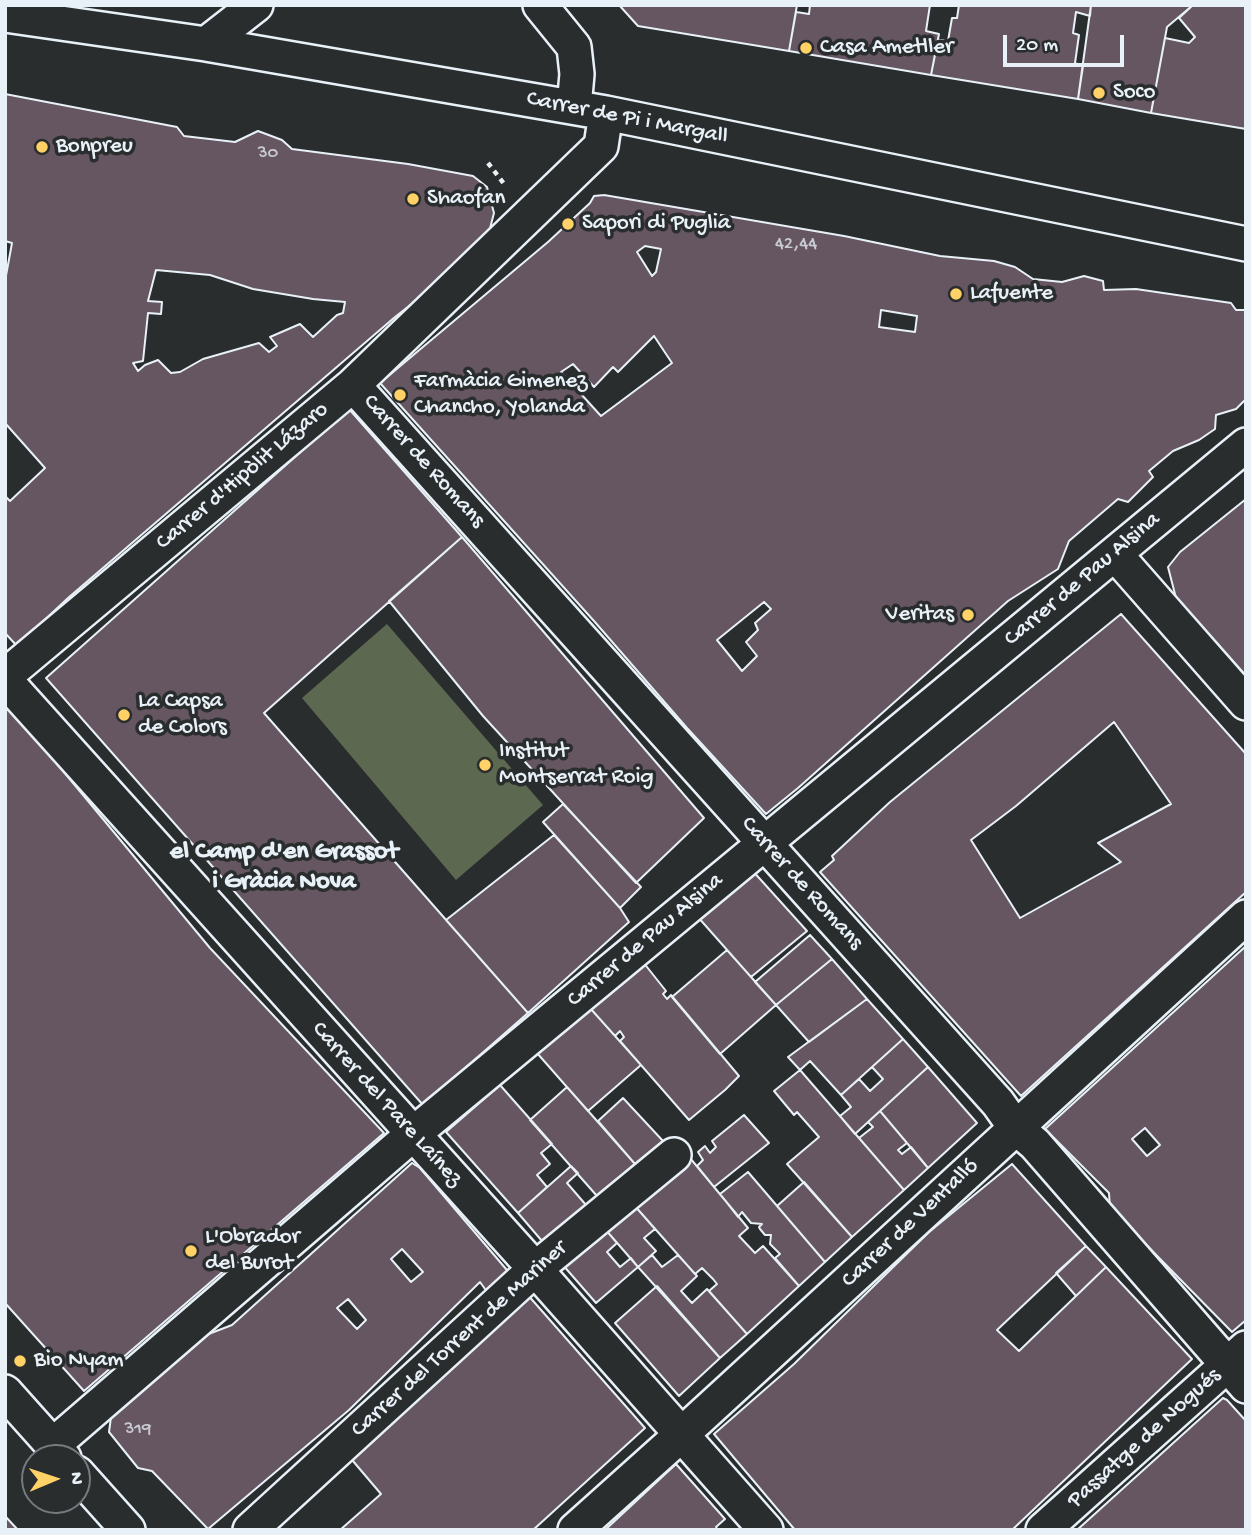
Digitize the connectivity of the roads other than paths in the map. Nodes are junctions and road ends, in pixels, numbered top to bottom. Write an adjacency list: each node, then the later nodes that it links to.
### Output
1 (256, 5): 4 (street)
2 (540, 5): 5 (street)
3 (5, 15): 4 (street, Carrer de Pi i Margall)
4 (206, 44): 5 (street, Carrer de Pi i Margall)
5 (574, 107): 6 (street, Carrer de Pi i Margall)
6 (606, 113): 7 (street, Carrer de Pi i Margall); 8 (street, Carrer d'Hipòlit Lázaro)
7 (1246, 244)
8 (353, 384): 11 (street, Carrer d'Hipòlit Lázaro); 13 (street, Carrer de Romans)
9 (1246, 445): 10 (street, Carrer de Pau Alsina)
10 (1115, 554): 12 (street); 13 (street, Carrer de Pau Alsina)
11 (5, 678): 16 (street, Carrer del Pare Laínez)
12 (1246, 703)
13 (765, 844): 15 (street, Carrer de Romans); 16 (street, Carrer de Pau Alsina)
14 (1246, 916): 15 (street, Carrer de Ventalló)
15 (1015, 1127): 19 (street, Carrer de Romans); 21 (street, Carrer de Ventalló)
16 (412, 1135): 18 (street, Carrer del Pare Laínez); 23 (street, Carrer de Pau Alsina)
17 (674, 1155): 18 (street, Carrer del Torrent de Mariner)
18 (534, 1270): 21 (street, Carrer del Pare Laínez); 26 (street, Carrer del Torrent de Mariner)
19 (1239, 1367): 29 (street, Passatge de Nogués)
20 (5, 1392): 22 (street)
21 (681, 1435): 27 (street, Carrer de Ventalló); 28 (street, Carrer del Pare Laínez)
22 (51, 1444)
23 (67, 1444)
24 (91, 1489): 25 (street)
25 (128, 1530)
26 (250, 1530)
27 (575, 1530)
28 (766, 1530)
29 (1043, 1530)

